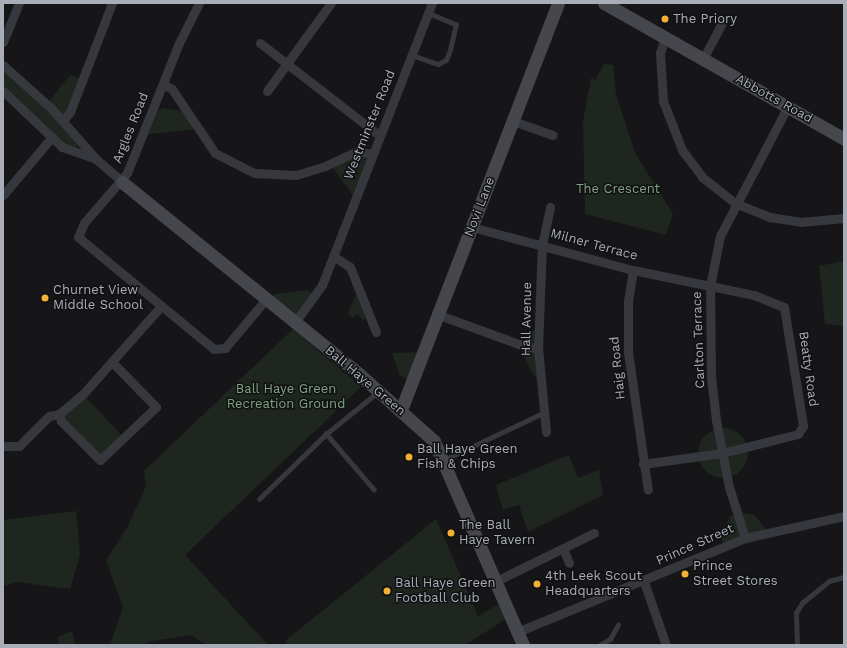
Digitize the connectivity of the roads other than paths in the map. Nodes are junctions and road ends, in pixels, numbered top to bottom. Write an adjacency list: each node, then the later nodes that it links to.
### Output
1 (19, 3): 11 (street)
2 (112, 3): 21 (street)
3 (199, 3): 17 (street, Argles Road)
4 (331, 3): 15 (street)
5 (432, 3): 8 (street, Westminster Road)
6 (558, 3): 22 (street, Novi Lane)
7 (605, 3): 10 (street, Abbotts Road)
8 (428, 13): 13 (street, Westminster Road); 13 (lane)
9 (723, 21): 14 (street)
10 (665, 37): 14 (street, Abbotts Road); 34 (street)
11 (3, 42)
12 (260, 43): 15 (street)
13 (412, 55): 23 (street, Westminster Road)
14 (703, 59): 20 (street, Abbotts Road)
15 (288, 64): 19 (street); 23 (street)
16 (3, 65): 21 (street)
17 (163, 84): 29 (street, Argles Road); 31 (street, Argles Road)
18 (3, 91): 25 (street)
19 (267, 91)
20 (788, 106): 27 (street, Abbotts Road); 34 (street, Carlton Terrace)
21 (63, 120): 26 (street)
22 (513, 121): 24 (street); 37 (street, Novi Lane)
23 (379, 135): 29 (street, Westminster Road)
24 (553, 135)
25 (52, 137): 28 (street); 32 (street)
26 (79, 137): 28 (street); 30 (street)
27 (844, 139)
28 (69, 150): 30 (street)
29 (372, 154): 39 (street, Westminster Road)
30 (96, 159): 31 (street)
31 (122, 182): 42 (street, Ball Haye Green); 43 (street)
32 (7, 184): 33 (street)
33 (3, 195)
34 (735, 203): 36 (street); 41 (street, Carlton Terrace)
35 (550, 207): 38 (street, Hall Avenue)
36 (844, 218)
37 (472, 227): 38 (street, Milner Terrace); 44 (street, Novi Lane)
38 (542, 245): 40 (street, Milner Terrace); 47 (street, Hall Avenue)
39 (333, 256): 45 (street, Westminster Road); 46 (street)
40 (633, 270): 41 (street, Milner Terrace); 58 (street, Haig Road)
41 (710, 286): 56 (street, Carlton Terrace); 56 (street, Beatty Road)
42 (266, 299): 43 (street); 45 (street, Ball Haye Green)
43 (161, 306): 48 (street)
44 (439, 315): 47 (street); 50 (street, Novi Lane)
45 (295, 322): 49 (street, Ball Haye Green)
46 (376, 332)
47 (538, 348): 51 (street, Hall Avenue)
48 (112, 362): 52 (street); 52 (street)
49 (379, 391): 50 (street, Ball Haye Green); 54 (lane)
50 (401, 410): 57 (street, Ball Haye Green)
51 (543, 413): 53 (street, Hall Avenue); 57 (lane)
52 (59, 414): 55 (street)
53 (546, 432)
54 (326, 434): 59 (lane); 61 (lane)
55 (3, 446)
56 (722, 453): 58 (street); 64 (street, Carlton Terrace)
57 (444, 460): 68 (street, Ball Haye Green)
58 (643, 464): 60 (street, Haig Road)
59 (374, 490)
60 (648, 490)
61 (259, 499)
62 (844, 516): 64 (street, Prince Street)
63 (594, 533): 65 (street)
64 (745, 538): 69 (street, Prince Street)
65 (563, 548): 66 (street); 68 (street)
66 (569, 563)
67 (844, 577): 75 (lane)
68 (496, 581): 71 (street, Ball Haye Green)
69 (644, 582): 71 (street, Prince Street); 74 (street)
70 (618, 625): 73 (lane)
71 (517, 632): 72 (street, Ball Haye Green)
72 (523, 645)
73 (600, 645)
74 (666, 645)
75 (797, 645)

